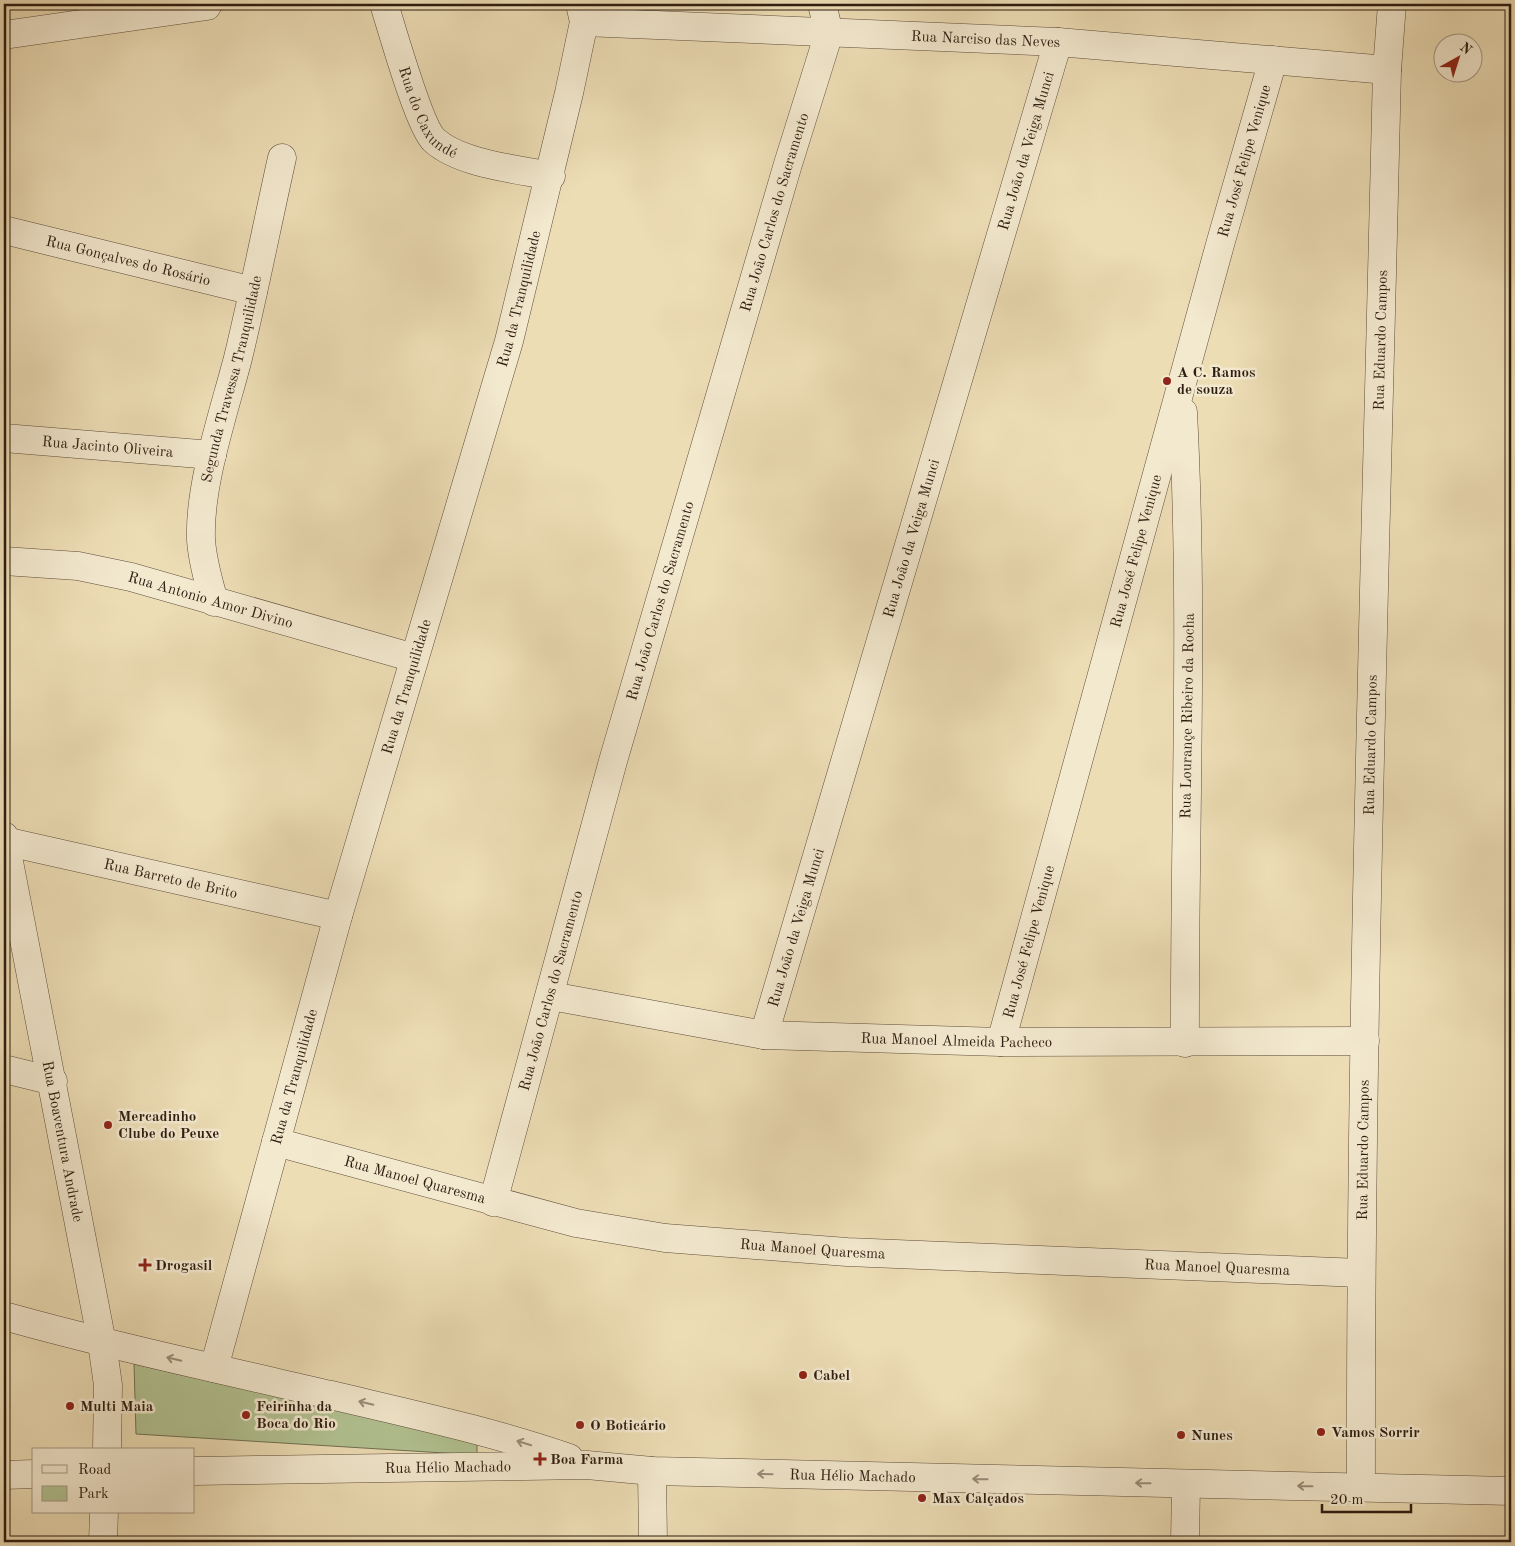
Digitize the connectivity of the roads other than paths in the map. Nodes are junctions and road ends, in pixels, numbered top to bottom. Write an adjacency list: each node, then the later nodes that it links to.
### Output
1 (384, 4): 12 (street, Rua do Caxundé)
2 (822, 4): 6 (street)
3 (1392, 4): 10 (street, Rua Eduardo Campos)
4 (207, 6): 7 (street)
5 (582, 13): 6 (street, Rua Narciso das Neves); 12 (street, Rua da Tranquilidade)
6 (829, 33): 8 (street, Rua Narciso das Neves); 23 (street, Rua João Carlos do Sacramento)
7 (4, 35)
8 (1058, 42): 9 (street, Rua Narciso das Neves); 24 (street, Rua João da Veiga Munci)
9 (1273, 60): 10 (street, Rua Narciso das Neves); 15 (street, Rua José Felipe Venique)
10 (1387, 70): 25 (street, Rua Eduardo Campos)
11 (282, 158): 14 (street, Segunda Travessa Tranquilidade)
12 (551, 176): 20 (street, Rua da Tranquilidade)
13 (4, 230): 14 (street, Rua Gonçalves do Rosário)
14 (253, 291): 17 (street, Segunda Travessa Tranquilidade)
15 (1182, 390): 26 (street, Rua José Felipe Venique); 27 (street, Rua Lourançe Ribeiro da Rocha)
16 (4, 438): 17 (street, Rua Jacinto Oliveira)
17 (212, 456): 19 (street, Segunda Travessa Tranquilidade)
18 (4, 561): 19 (street, Rua Antonio Amor Divino)
19 (214, 602): 20 (street, Rua Antonio Amor Divino)
20 (414, 658): 22 (street, Rua da Tranquilidade)
21 (4, 839): 22 (street, Rua Barreto de Brito); 29 (street, Rua Boaventura Andrade)
22 (338, 916): 30 (street, Rua da Tranquilidade)
23 (551, 996): 24 (street, Rua Manoel Almeida Pacheco); 31 (street, Rua João Carlos do Sacramento)
24 (764, 1035): 26 (street, Rua Manoel Almeida Pacheco)
25 (1365, 1041): 27 (street, Rua Manoel Almeida Pacheco); 32 (street, Rua Eduardo Campos)
26 (1001, 1042): 27 (street, Rua Manoel Almeida Pacheco)
27 (1184, 1043)
28 (4, 1069): 29 (street)
29 (53, 1081): 34 (street, Rua Boaventura Andrade)
30 (276, 1142): 31 (street, Rua Manoel Quaresma); 35 (street, Rua da Tranquilidade)
31 (493, 1202): 32 (street, Rua Manoel Quaresma)
32 (1360, 1273): 43 (street, Rua Eduardo Campos)
33 (4, 1316): 34 (street)
34 (102, 1343): 35 (street, one-way to 34); 36 (street, Rua Boaventura Andrade)
35 (214, 1368): 37 (street, one-way to 35)
36 (107, 1448)
37 (587, 1465): 38 (street, Rua Hélio Machado); 39 (street, Rua Hélio Machado)
38 (195, 1471)
39 (652, 1471): 42 (street, Rua Hélio Machado, one-way to 39); 47 (street)
40 (32, 1474): 41 (street)
41 (4, 1475)
42 (1186, 1484): 43 (street, Rua Hélio Machado, one-way to 42); 48 (street)
43 (1361, 1486): 44 (street, Rua Hélio Machado)
44 (1511, 1491)
45 (104, 1514): 46 (street)
46 (103, 1542)
47 (653, 1542)
48 (1185, 1542)

